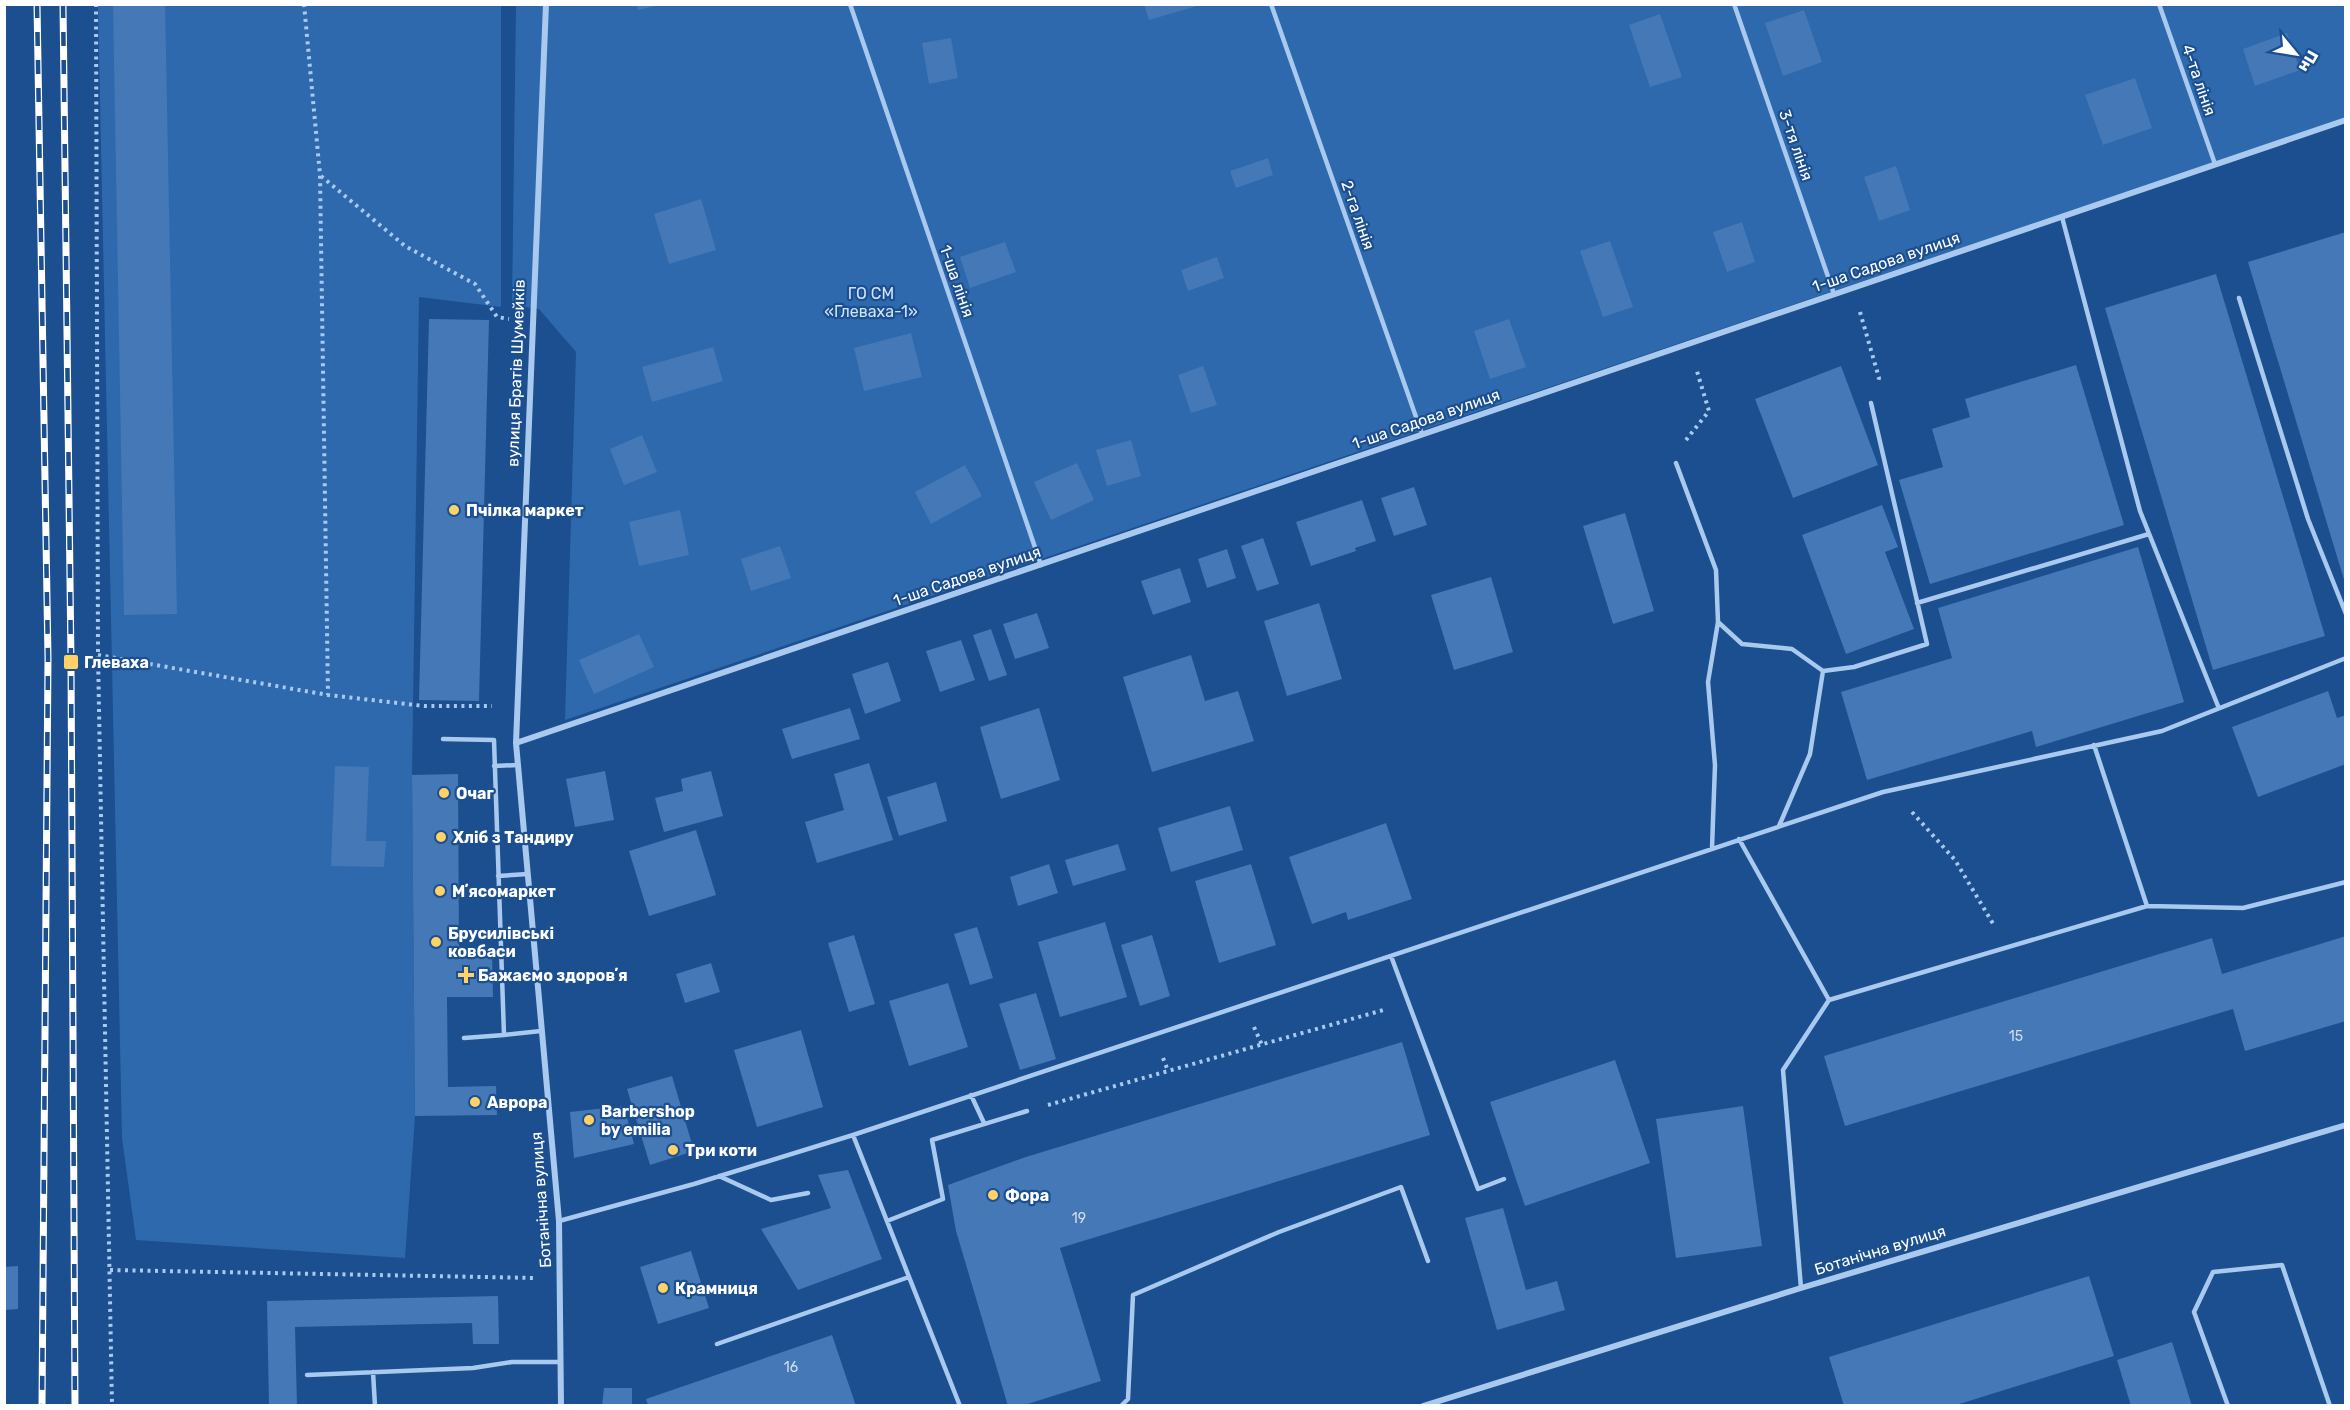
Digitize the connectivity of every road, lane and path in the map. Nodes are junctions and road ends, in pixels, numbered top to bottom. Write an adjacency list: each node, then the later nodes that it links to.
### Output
1 (96, 4): 25 (path)
2 (304, 4): 10 (path)
3 (546, 4): 15 (street, вулиця Братів Шумейків)
4 (850, 4): 21 (lane, 1-ша лінія)
5 (1271, 4): 18 (lane, 2-га лінія)
6 (1734, 4): 13 (lane, 3-тя лінія)
7 (2159, 4): 9 (lane, 4-та лінія)
8 (2346, 120): 9 (street, 1-ша Садова вулиця)
9 (2215, 164): 11 (street, 1-ша Садова вулиця)
10 (320, 175): 15 (path); 28 (path)
11 (2062, 217): 12 (street, 1-ша Садова вулиця); 20 (lane)
12 (1851, 288): 13 (street, 1-ша Садова вулиця); 17 (path)
13 (1834, 294): 16 (street, 1-ша Садова вулиця)
14 (2240, 298): 23 (lane)
15 (531, 321): 30 (street, вулиця Братів Шумейків)
16 (1686, 345): 18 (street, 1-ша Садова вулиця); 19 (path)
17 (1872, 403): 22 (lane)
18 (1422, 434): 21 (street, 1-ша Садова вулиця)
19 (1676, 463): 24 (lane)
20 (2149, 534): 22 (lane); 29 (lane)
21 (1041, 565): 32 (street, 1-ша Садова вулиця)
22 (1917, 603): 27 (lane)
23 (2346, 614)
24 (1718, 622): 27 (lane); 39 (lane)
25 (98, 655): 28 (path); 62 (path)
26 (2346, 658): 29 (lane)
27 (1822, 671): 37 (lane)
28 (328, 695): 30 (path)
29 (2218, 706): 33 (lane)
30 (517, 708): 32 (street, вулиця Братів Шумейків)
31 (443, 739): 35 (lane)
32 (516, 743): 34 (street, Ботанічна вулиця)
33 (2094, 745): 36 (lane); 43 (lane)
34 (518, 765): 35 (lane); 40 (street, Ботанічна вулиця)
35 (494, 766): 41 (lane)
36 (1890, 790): 37 (lane); 44 (path)
37 (1779, 826): 38 (lane)
38 (1739, 839): 39 (lane); 46 (lane)
39 (1712, 848): 45 (lane)
40 (528, 874): 41 (lane); 48 (street, Ботанічна вулиця)
41 (498, 876): 49 (lane)
42 (2346, 882): 43 (lane)
43 (2147, 906): 44 (lane)
44 (2003, 949): 46 (lane)
45 (1391, 956): 47 (lane); 51 (lane)
46 (1828, 1000): 65 (lane)
47 (1408, 1002): 52 (path); 57 (lane)
48 (541, 1031): 49 (lane); 59 (street, Ботанічна вулиця)
49 (504, 1035): 50 (lane)
50 (464, 1038)
51 (971, 1095): 53 (lane); 55 (lane)
52 (1027, 1111): 53 (lane)
53 (984, 1123): 60 (lane)
54 (2346, 1125): 65 (street, Ботанічна вулиця)
55 (853, 1135): 56 (lane); 60 (lane)
56 (719, 1176): 58 (lane); 59 (lane)
57 (1504, 1179)
58 (808, 1193)
59 (559, 1221): 64 (street, Ботанічна вулиця)
60 (887, 1221): 63 (lane)
61 (1428, 1261): 74 (lane)
62 (110, 1270): 64 (path); 70 (path)
63 (909, 1277): 66 (lane); 73 (lane)
64 (560, 1286): 67 (street, Ботанічна вулиця)
65 (1801, 1288): 75 (street, Ботанічна вулиця)
66 (717, 1344)
67 (560, 1362): 68 (lane); 72 (street, Ботанічна вулиця)
68 (373, 1372): 69 (lane); 71 (lane)
69 (307, 1375)
70 (112, 1406)
71 (375, 1406)
72 (561, 1406)
73 (960, 1406)
74 (1121, 1406)
75 (1423, 1406)
76 (2228, 1406): 77 (lane)
77 (2330, 1406)

